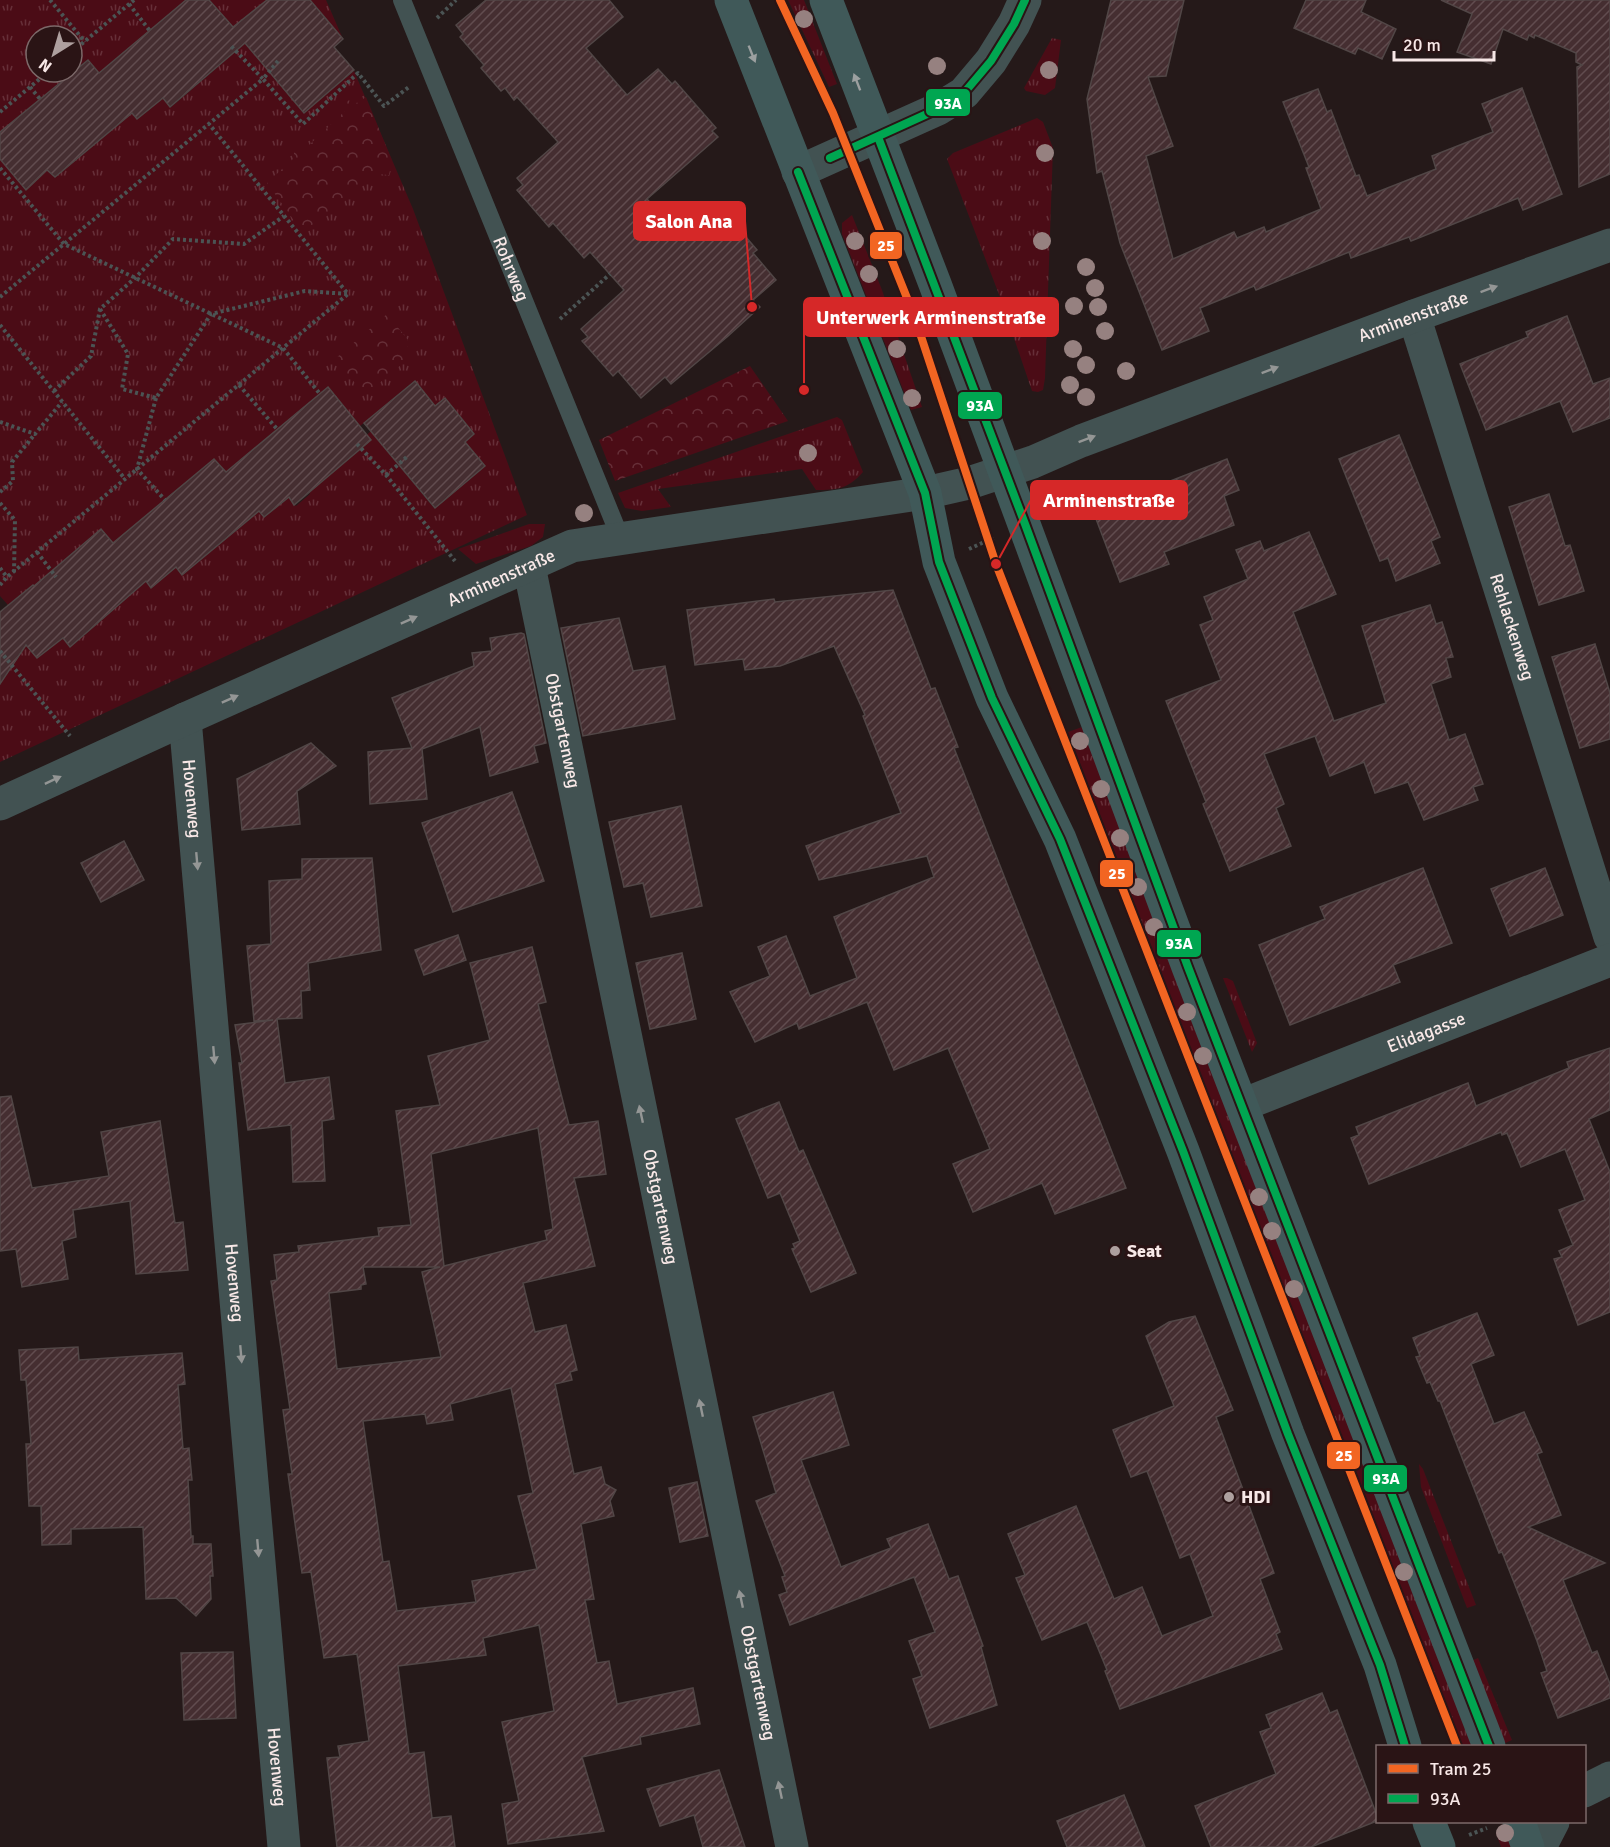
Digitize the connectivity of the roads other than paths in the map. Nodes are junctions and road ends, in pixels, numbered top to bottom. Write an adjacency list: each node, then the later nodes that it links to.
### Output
1 (402, 0): 11 (lane, Rohrweg)
2 (731, 0): 6 (main road, one-way to 6)
3 (826, 0): 5 (main road, one-way to 3)
4 (1025, 0): 5 (street)
5 (878, 137): 6 (street); 9 (main road)
6 (798, 172): 10 (main road)
7 (1610, 245): 8 (street, Arminenstraße, one-way to 7)
8 (1414, 316): 9 (street, Arminenstraße, one-way to 8); 15 (street, Rehlackenweg)
9 (1004, 470): 10 (street, Arminenstraße); 17 (main road)
10 (925, 493): 11 (street, Arminenstraße); 18 (main road)
11 (620, 537): 12 (street, Arminenstraße)
12 (529, 566): 13 (street, Arminenstraße, one-way to 12); 24 (street, Obstgartenweg, one-way to 12)
13 (185, 719): 14 (street, Arminenstraße, one-way to 13); 23 (street, Hovenweg, one-way to 23)
14 (0, 804)
15 (1610, 937)
16 (1610, 960): 17 (street, Elidagasse)
17 (1242, 1105): 19 (main road)
18 (1405, 1745)
19 (1489, 1745)
20 (1430, 1823): 25 (main road)
21 (1520, 1823): 26 (main road)
22 (1552, 1823): 27 (street)
23 (284, 1847)
24 (792, 1847)
25 (1439, 1847)
26 (1528, 1847)
27 (1540, 1847)

